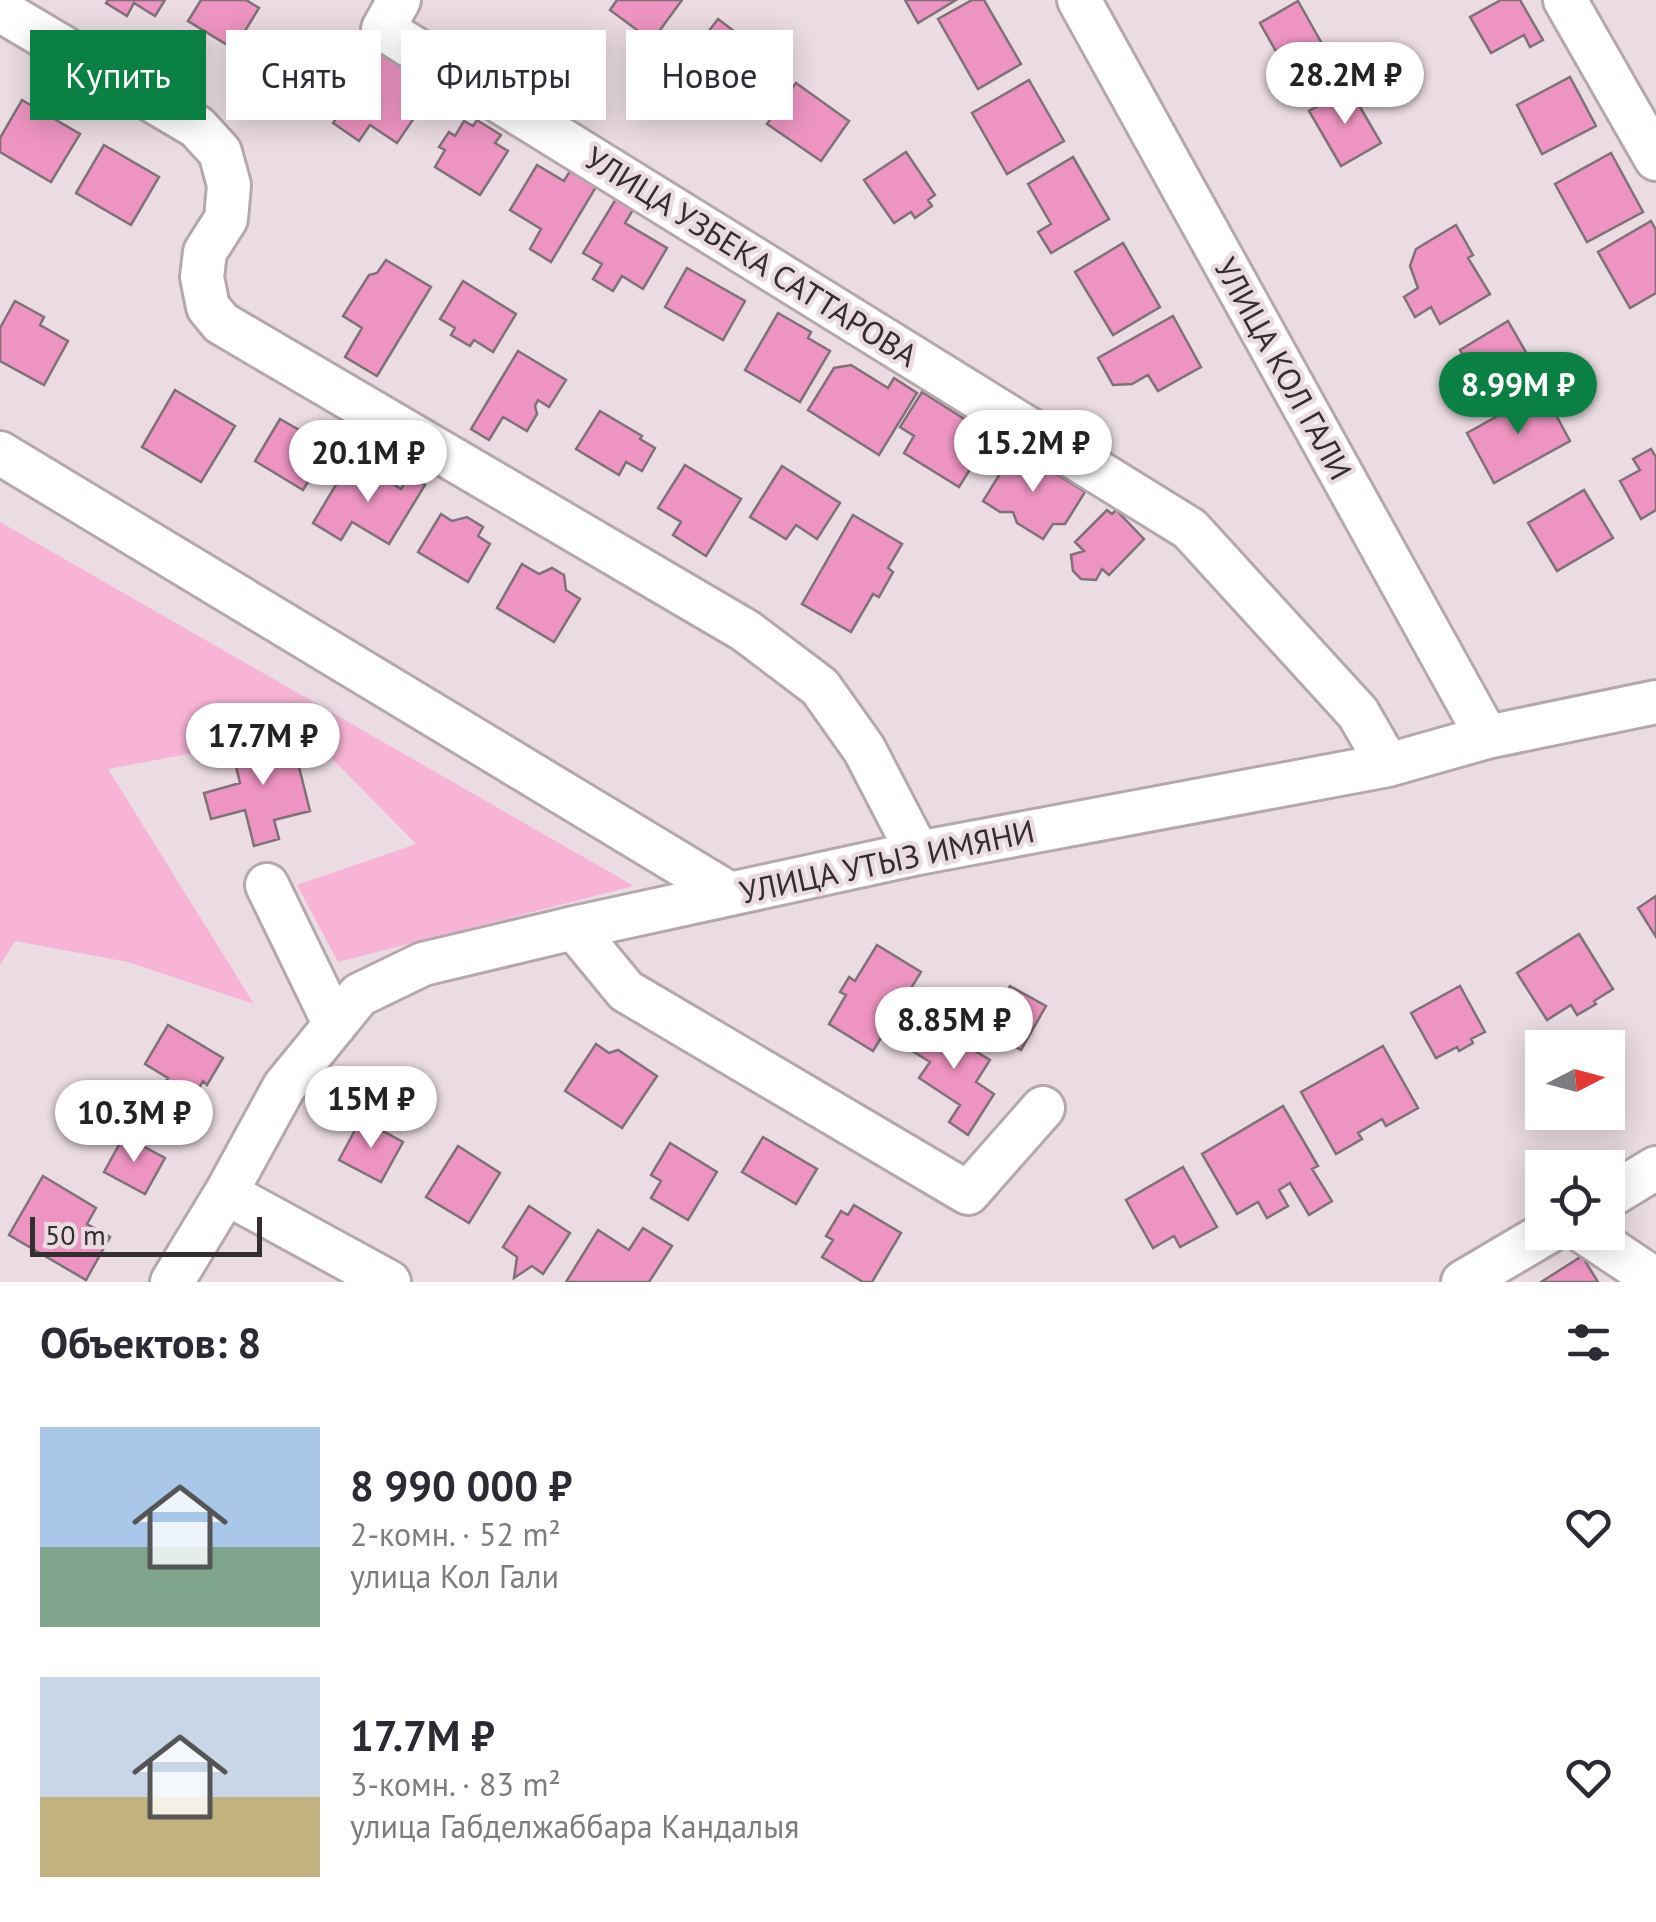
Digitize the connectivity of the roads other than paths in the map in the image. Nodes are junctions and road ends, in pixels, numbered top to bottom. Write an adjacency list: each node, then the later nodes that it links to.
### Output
1 (398, 0): 9 (street, УЛИЦА УЗБЕКА САТТАРОВА)
2 (1079, 0): 8 (street, УЛИЦА КОЛ ГАЛИ)
3 (1566, 0): 5 (street)
4 (0, 10): 10 (street)
5 (1656, 158)
6 (0, 452): 12 (street)
7 (1656, 702): 8 (street, УЛИЦА УТЫЗ ИМЯНИ)
8 (1487, 737): 9 (street, УЛИЦА УТЫЗ ИМЯНИ)
9 (1388, 765): 10 (street, УЛИЦА УТЫЗ ИМЯНИ)
10 (918, 853): 12 (street, УЛИЦА УТЫЗ ИМЯНИ)
11 (267, 885): 14 (street)
12 (730, 894): 13 (street, УЛИЦА УТЫЗ ИМЯНИ)
13 (574, 928): 14 (street, УЛИЦА УТЫЗ ИМЯНИ); 15 (street)
14 (334, 1025): 18 (street, УЛИЦА УТЫЗ ИМЯНИ)
15 (1043, 1108)
16 (1656, 1168): 17 (street)
17 (1625, 1187)
18 (226, 1193): 22 (street, УЛИЦА УТЫЗ ИМЯНИ); 23 (street)
19 (1525, 1245): 24 (street)
20 (1611, 1250): 21 (street)
21 (1656, 1280)
22 (172, 1282)
23 (389, 1282)
24 (1462, 1282)

